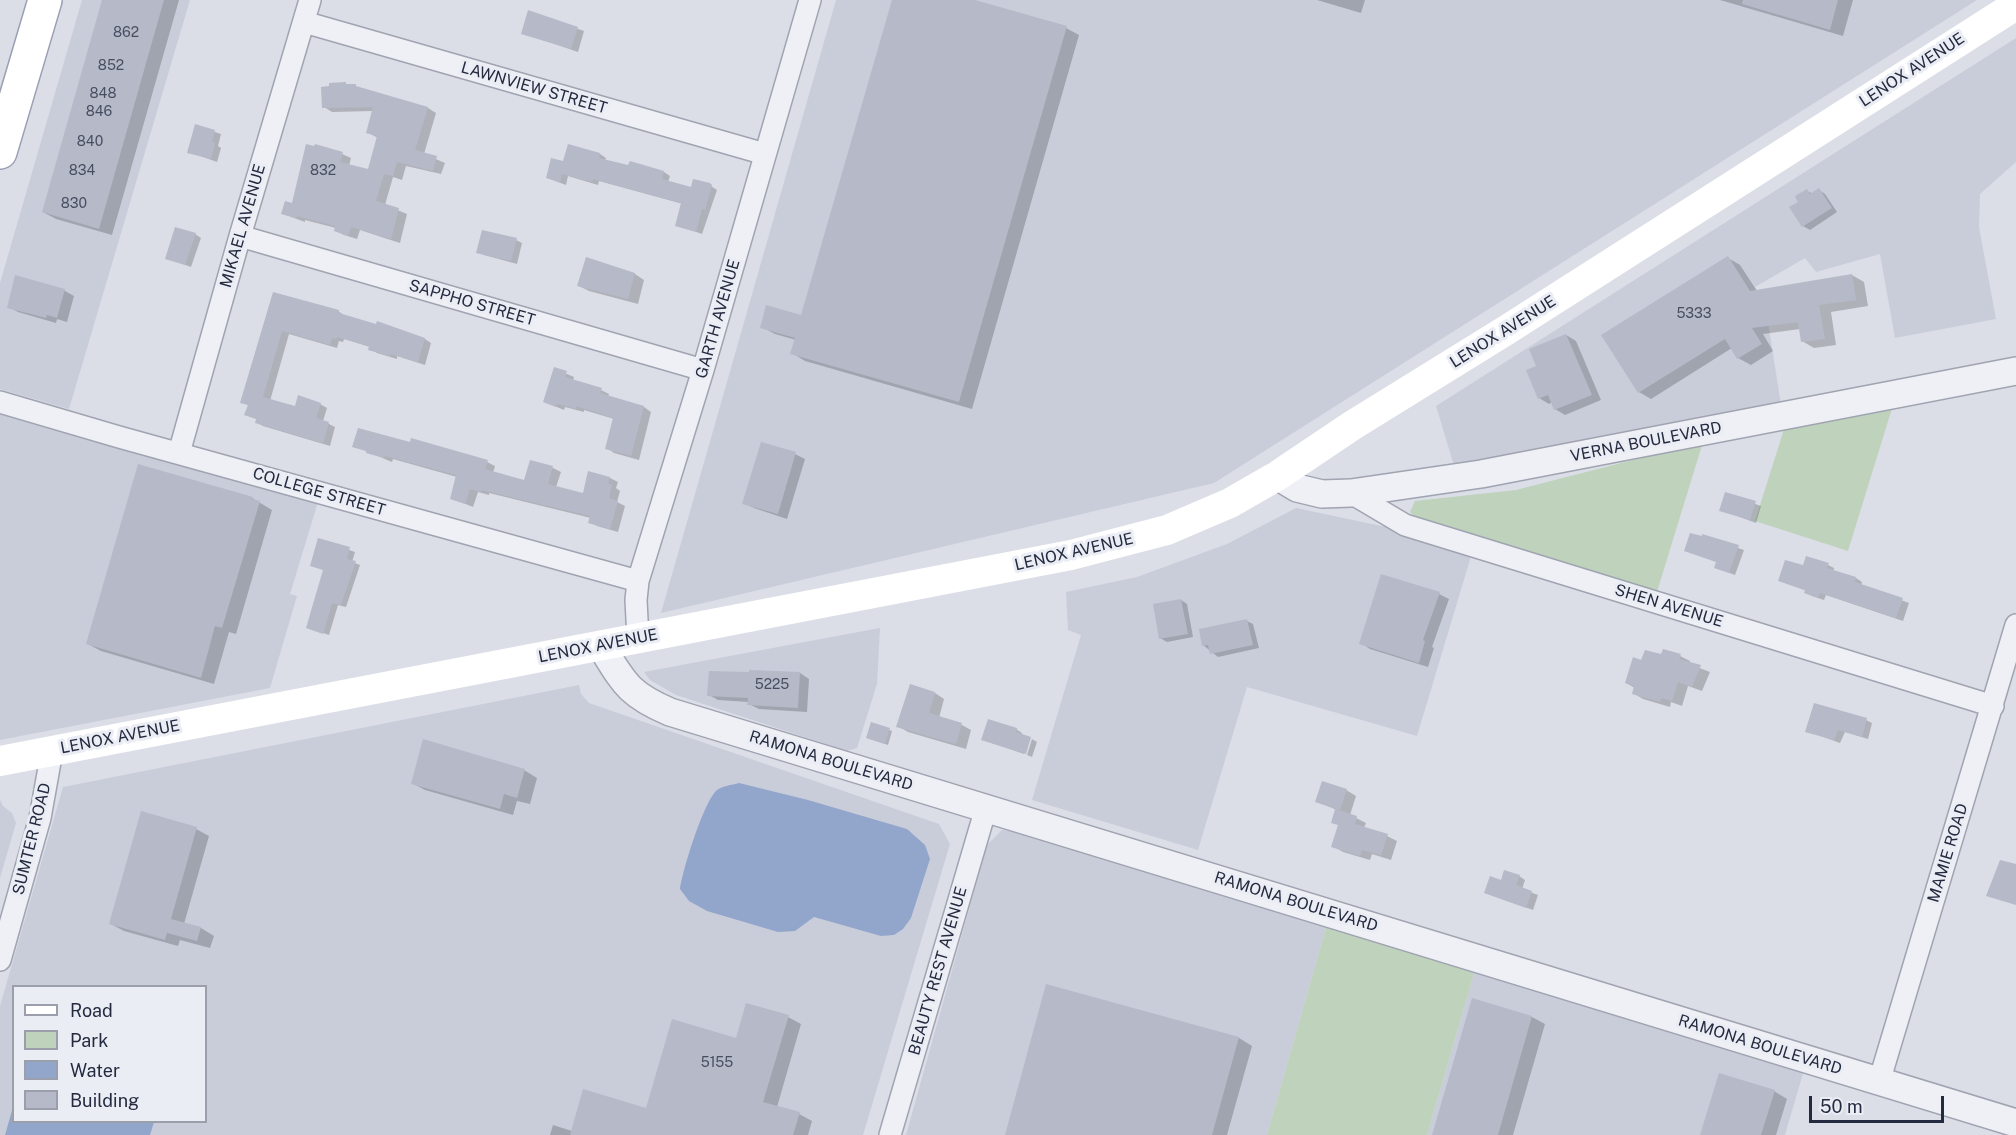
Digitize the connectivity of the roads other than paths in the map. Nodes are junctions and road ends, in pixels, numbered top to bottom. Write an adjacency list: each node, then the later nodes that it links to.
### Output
1 (45, 0): 6 (main road)
2 (310, 0): 5 (street, MIKAEL AVENUE)
3 (810, 0): 7 (street, GARTH AVENUE)
4 (2016, 5): 13 (main road, LENOX AVENUE)
5 (304, 22): 7 (street, LAWNVIEW STREET); 8 (street, MIKAEL AVENUE)
6 (0, 152)
7 (765, 154): 9 (street, GARTH AVENUE)
8 (240, 236): 9 (street, SAPPHO STREET); 12 (street, MIKAEL AVENUE)
9 (703, 370): 15 (street, GARTH AVENUE)
10 (2016, 371): 14 (street, VERNA BOULEVARD)
11 (0, 402): 12 (street, COLLEGE STREET)
12 (179, 453): 15 (street, COLLEGE STREET)
13 (1278, 476): 14 (street, VERNA BOULEVARD); 17 (main road, LENOX AVENUE)
14 (1351, 493): 19 (street, SHEN AVENUE)
15 (638, 581): 17 (street, GARTH AVENUE)
16 (2016, 625): 19 (street, MAMIE ROAD)
17 (638, 639): 18 (main road, LENOX AVENUE)
18 (601, 645): 20 (main road, LENOX AVENUE); 22 (street, RAMONA BOULEVARD)
19 (1993, 706): 24 (street, MAMIE ROAD)
20 (52, 751): 21 (main road, LENOX AVENUE); 23 (street, SUMTER ROAD)
21 (0, 760)
22 (986, 808): 24 (street, RAMONA BOULEVARD); 26 (street, BEAUTY REST AVENUE)
23 (0, 960)
24 (1879, 1082): 25 (street, RAMONA BOULEVARD)
25 (2016, 1124)
26 (890, 1135)

